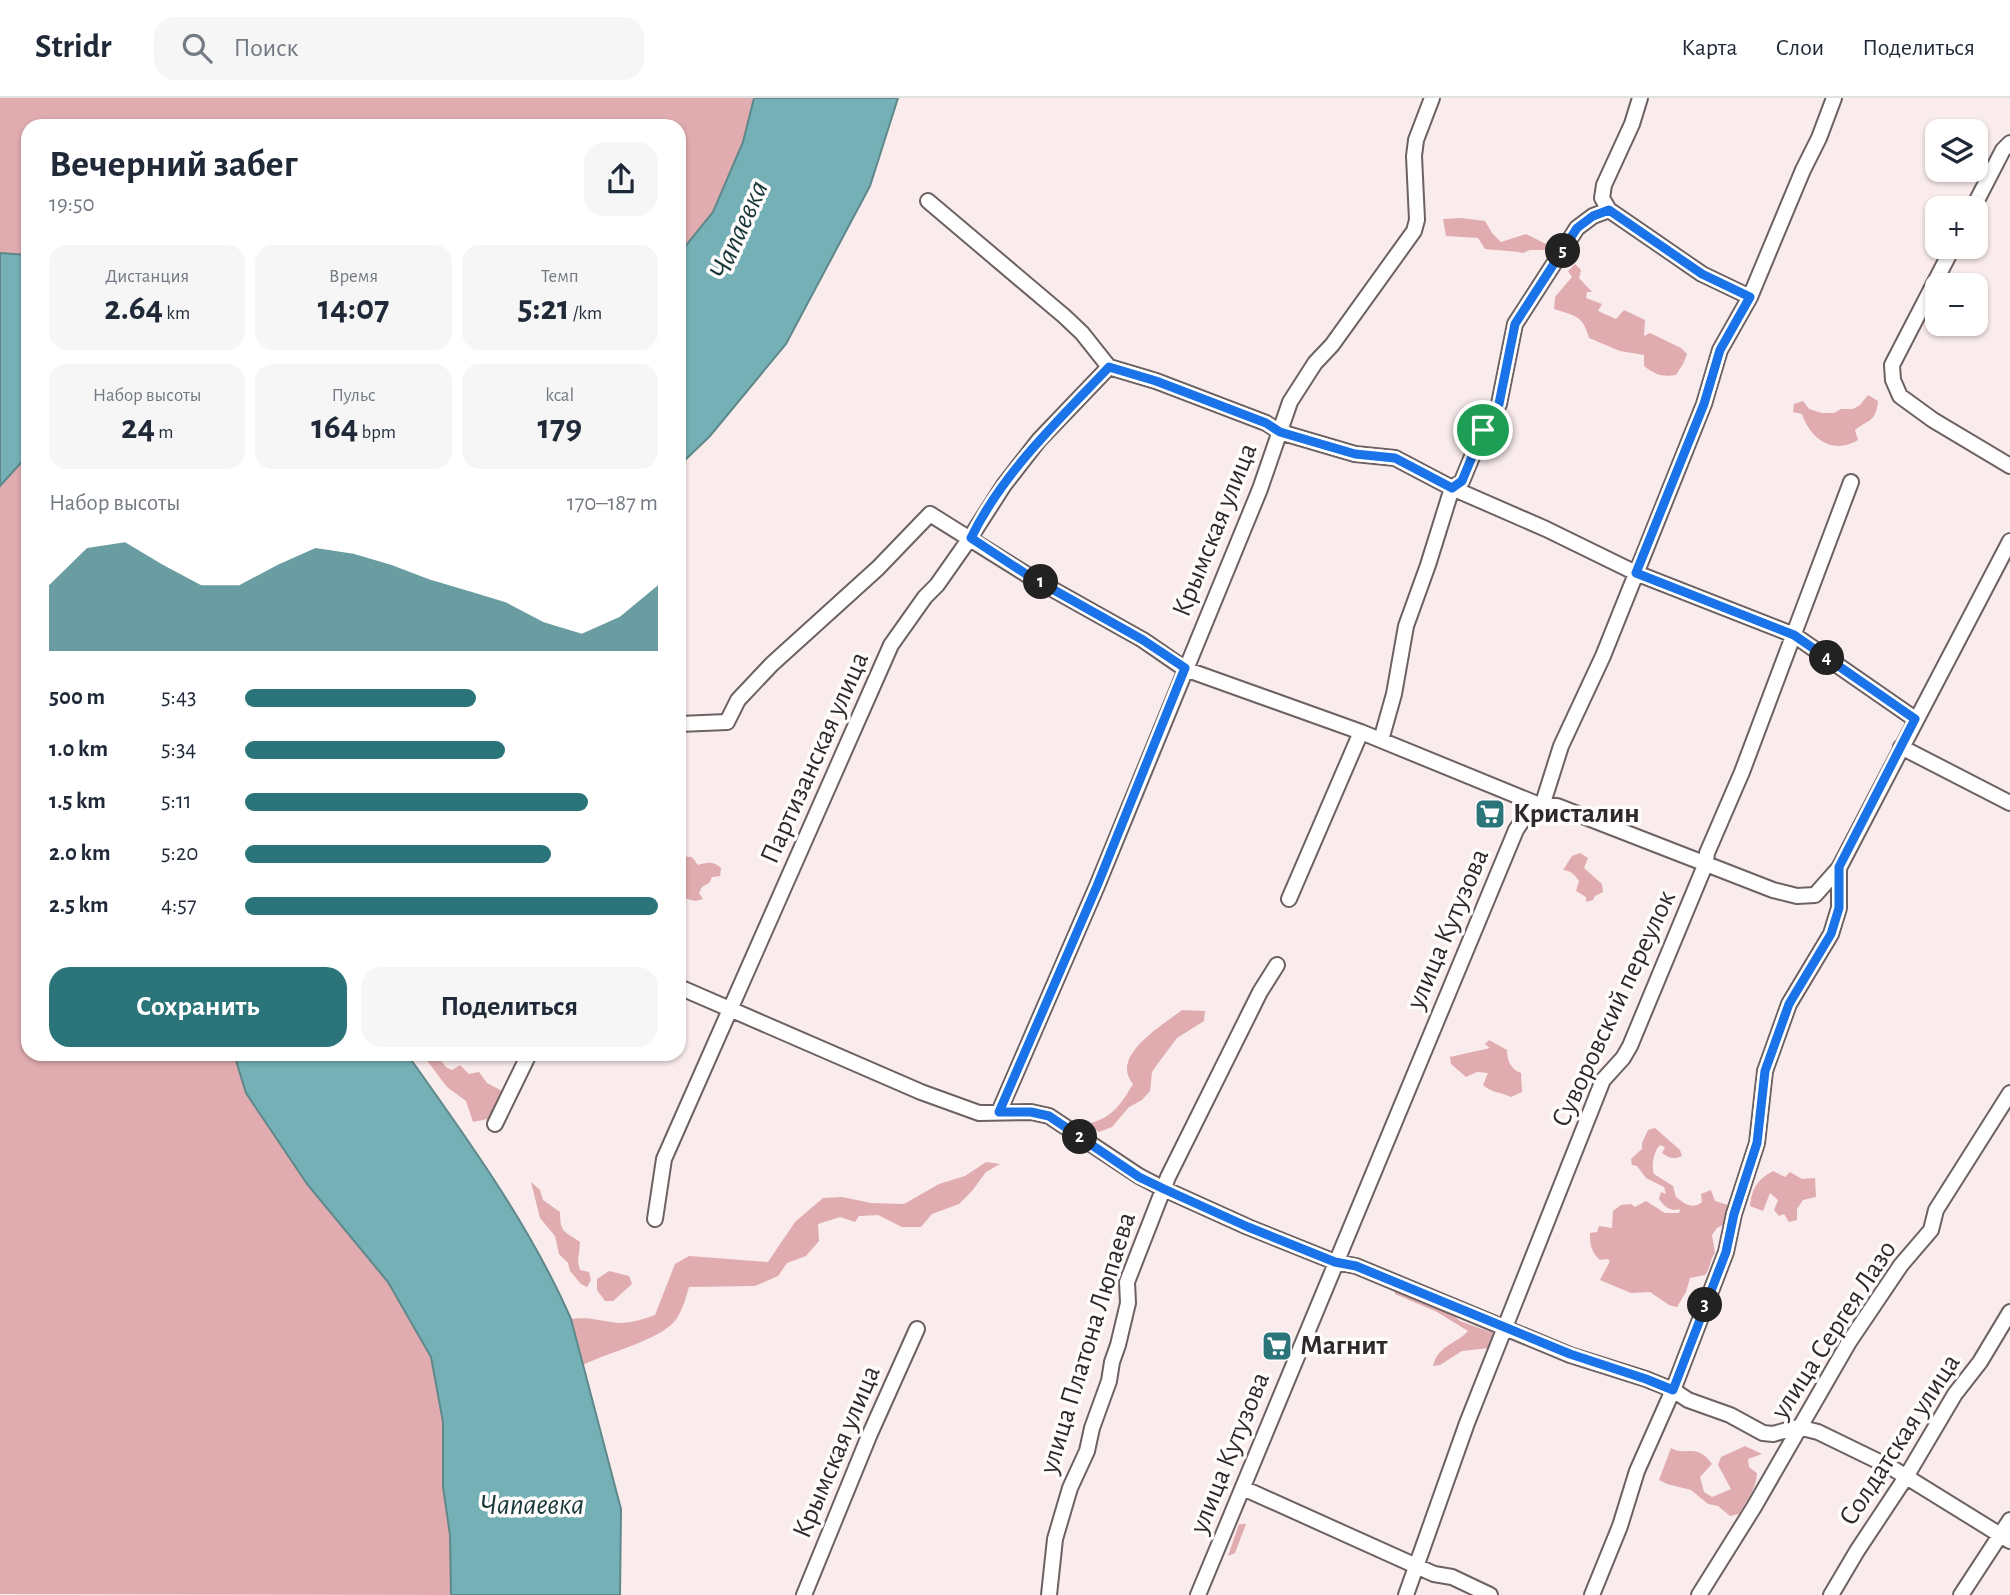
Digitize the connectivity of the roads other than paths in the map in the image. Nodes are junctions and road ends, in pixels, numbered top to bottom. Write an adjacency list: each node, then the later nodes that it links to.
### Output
1 (1640, 98): 7 (street)
2 (1834, 98): 9 (street)
3 (1430, 99): 11 (street, Крымская улица)
4 (2010, 143): 5 (street)
5 (1979, 196)
6 (929, 201): 10 (street)
7 (1609, 210): 9 (street); 14 (street)
8 (1947, 259): 12 (street)
9 (1750, 297): 17 (street)
10 (1109, 367): 11 (street); 15 (street, Партизанская улица)
11 (1280, 432): 14 (street); 19 (street, Крымская улица)
12 (2010, 466)
13 (1851, 482): 18 (street, Суворовский переулок)
14 (1452, 488): 17 (street); 23 (street)
15 (971, 538): 19 (street); 21 (street, Партизанская улица); 32 (street, Партизанская улица)
16 (2010, 541): 20 (street)
17 (1636, 573): 18 (street); 26 (street)
18 (1794, 635): 20 (street); 27 (street, Суворовский переулок)
19 (1185, 668): 22 (street); 35 (street, Крымская улица)
20 (1915, 719): 24 (street)
21 (686, 724)
22 (1361, 732): 23 (street); 29 (street)
23 (1381, 740): 26 (street)
24 (1901, 747): 25 (street); 28 (street)
25 (2010, 803)
26 (1542, 806): 27 (street); 39 (street, улица Кутузова)
27 (1706, 863): 28 (street); 41 (street, Суворовский переулок)
28 (1839, 867): 43 (street)
29 (1289, 899)
30 (1277, 965): 37 (street, улица Платона Люпаева)
31 (686, 990): 32 (street)
32 (731, 1009): 35 (street); 38 (street, Партизанская улица)
33 (526, 1061): 36 (street)
34 (2010, 1093): 44 (street, улица Сергея Лазо)
35 (999, 1112): 37 (street)
36 (495, 1124)
37 (1164, 1189): 39 (street); 51 (street, улица Платона Люпаева)
38 (655, 1219)
39 (1335, 1262): 41 (street); 46 (street, улица Кутузова)
40 (2010, 1312): 45 (street, Солдатская улица)
41 (1504, 1327): 43 (street); 49 (street, Суворовский переулок)
42 (917, 1329): 50 (street, Крымская улица)
43 (1673, 1390): 44 (street); 55 (street)
44 (1798, 1427): 45 (street); 56 (street, улица Сергея Лазо)
45 (1906, 1477): 48 (street); 57 (street, Солдатская улица)
46 (1243, 1488): 49 (street); 52 (street, улица Кутузова)
47 (2010, 1520): 48 (street)
48 (2005, 1537): 58 (street)
49 (1417, 1566): 53 (street, Суворовский переулок); 54 (street)
50 (803, 1595)
51 (1049, 1595)
52 (1198, 1595)
53 (1406, 1595)
54 (1490, 1595)
55 (1592, 1595)
56 (1699, 1595)
57 (1831, 1595)
58 (1961, 1595)

